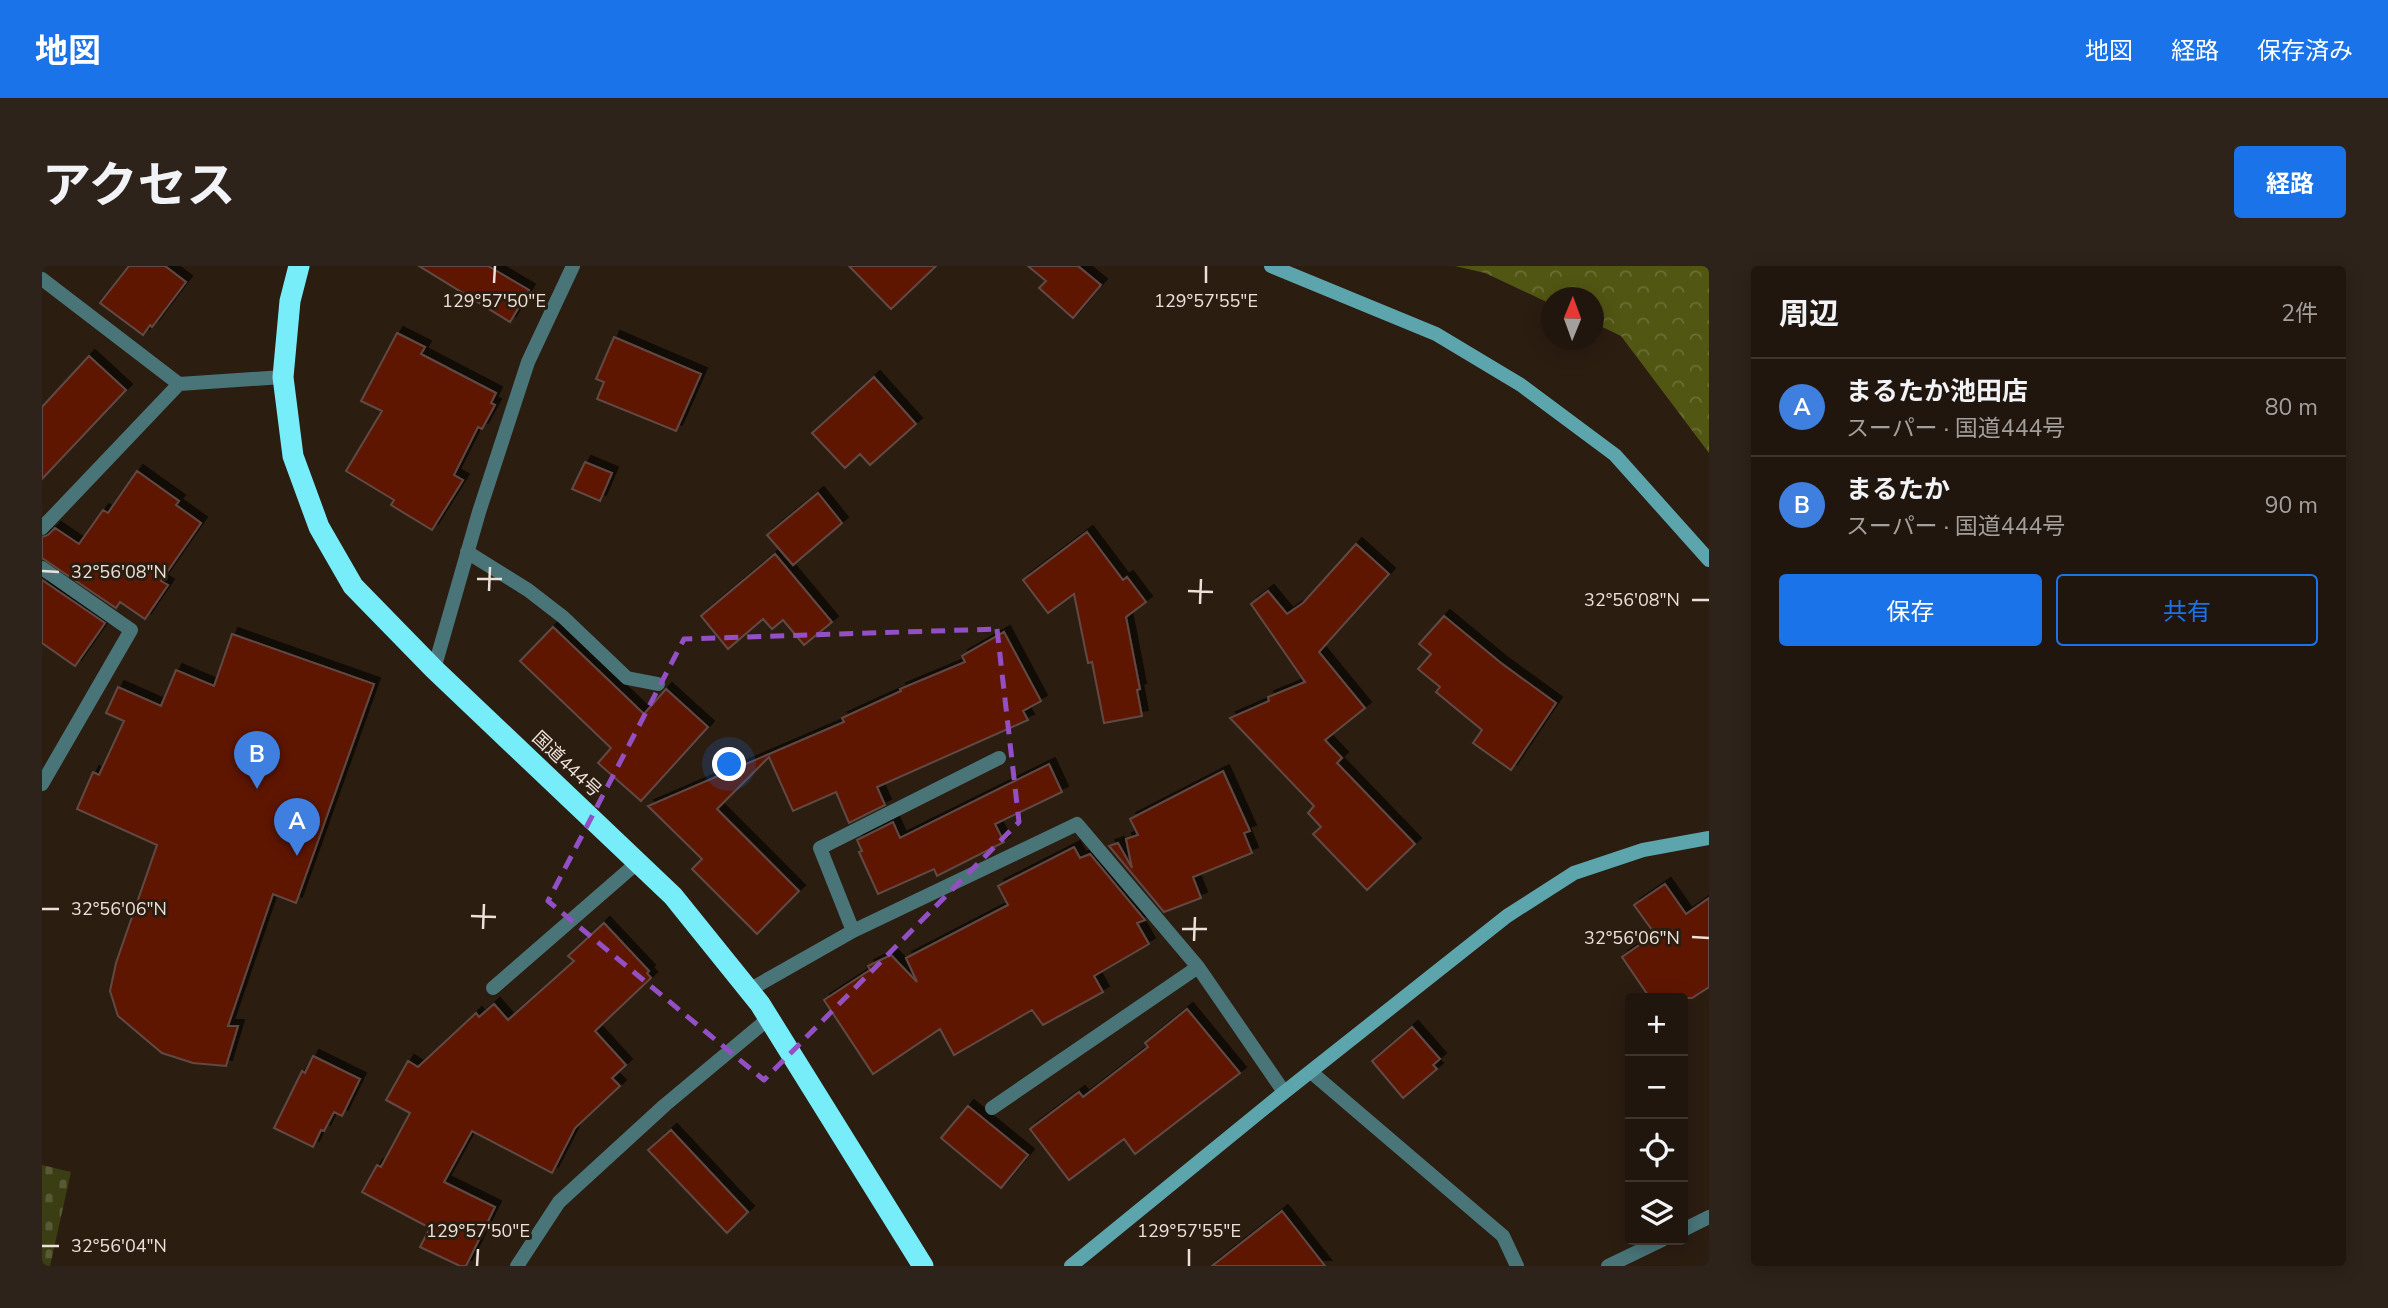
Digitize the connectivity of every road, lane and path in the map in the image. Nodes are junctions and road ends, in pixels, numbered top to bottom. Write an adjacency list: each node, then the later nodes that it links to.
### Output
1 (299, 266): 5 (highway, 国道444号)
2 (573, 266): 8 (street)
3 (1271, 266): 9 (street)
4 (42, 279): 6 (street)
5 (284, 377): 6 (street); 11 (highway, 国道444号)
6 (179, 384): 7 (street)
7 (42, 528)
8 (467, 552): 11 (street); 12 (street)
9 (1709, 560)
10 (42, 569): 14 (street)
11 (434, 669): 16 (highway, 国道444号)
12 (657, 684)
13 (999, 758): 17 (street)
14 (42, 784)
15 (1709, 838): 22 (street)
16 (638, 862): 19 (street); 20 (highway, 国道444号)
17 (853, 931): 18 (street); 20 (street)
18 (1199, 967): 23 (street); 24 (street)
19 (493, 988)
20 (749, 990): 21 (highway, 国道444号)
21 (768, 1018): 28 (street); 29 (highway, 国道444号)
22 (1311, 1072): 23 (street); 31 (street)
23 (1284, 1093): 30 (street)
24 (992, 1108)
25 (1709, 1217): 26 (street)
26 (1688, 1228)
27 (1652, 1245): 32 (street)
28 (517, 1266)
29 (923, 1266)
30 (1071, 1266)
31 (1517, 1266)
32 (1608, 1266)

